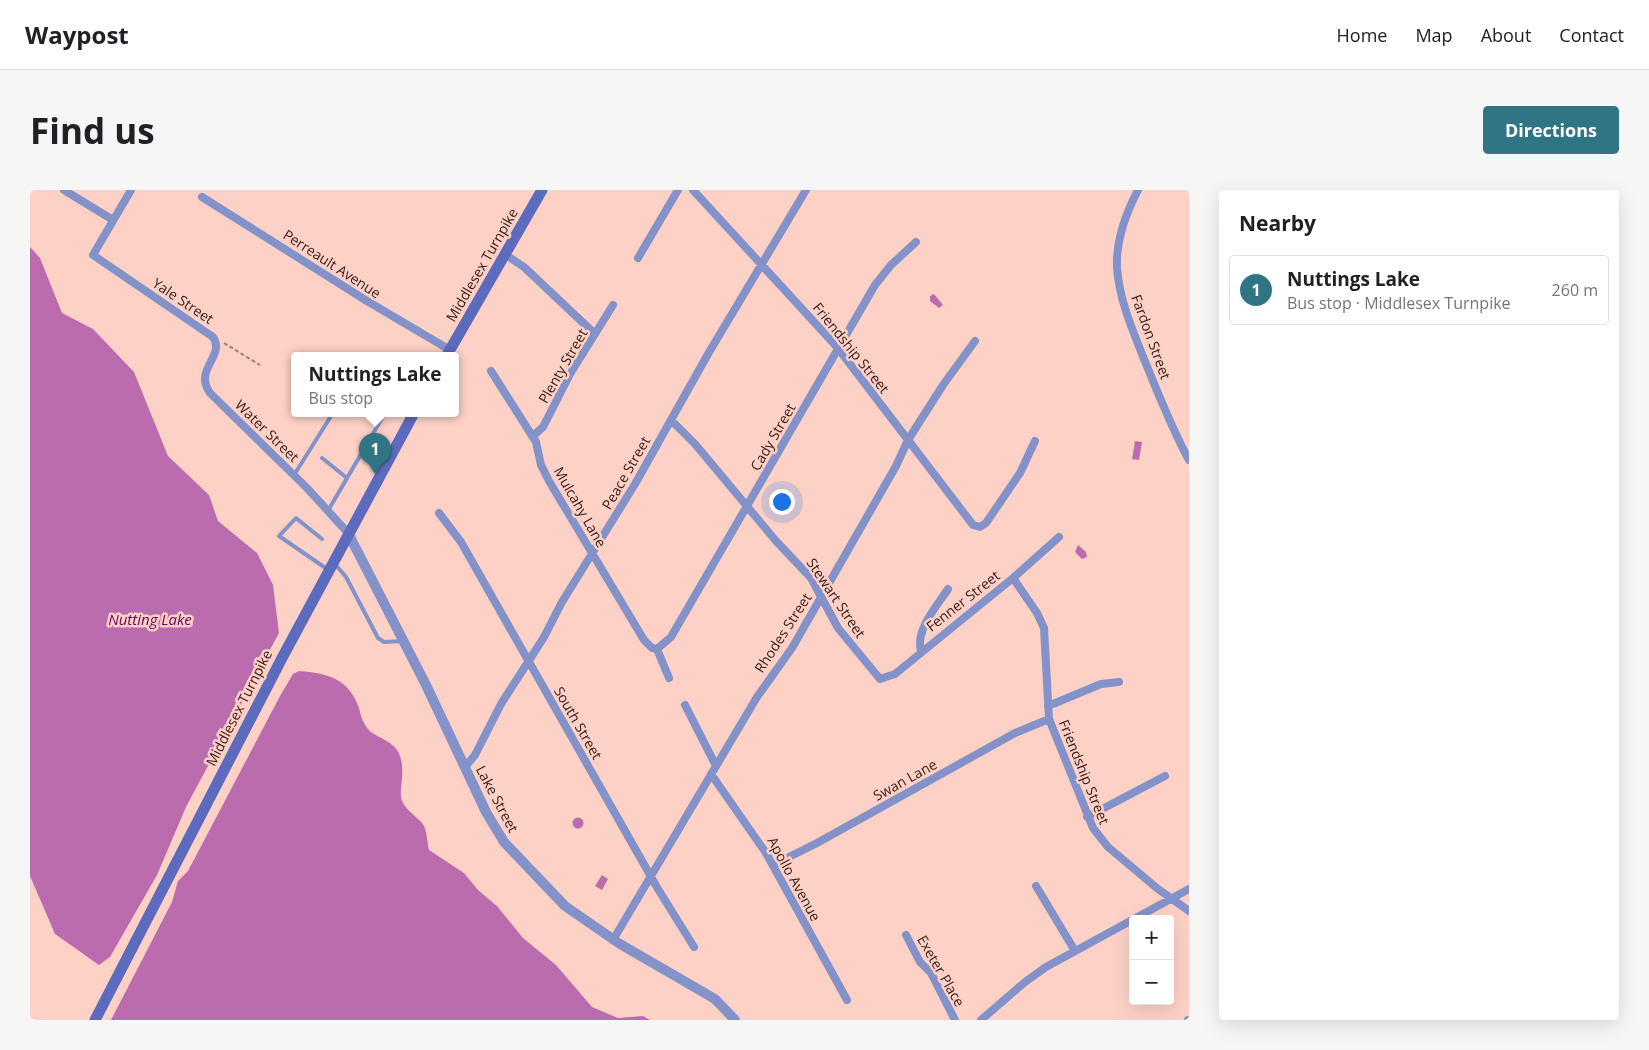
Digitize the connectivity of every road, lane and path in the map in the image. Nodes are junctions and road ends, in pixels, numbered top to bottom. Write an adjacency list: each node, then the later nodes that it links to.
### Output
1 (64, 190): 9 (street)
2 (131, 190): 9 (street)
3 (542, 190): 11 (main road, Middlesex Turnpike)
4 (678, 190): 12 (street)
5 (693, 190): 13 (street, Friendship Street)
6 (806, 190): 13 (street, Peace Street)
7 (1138, 190): 31 (street, Fardon Street)
8 (202, 197): 19 (street, Perreault Avenue)
9 (113, 220): 16 (street, Yale Street)
10 (916, 242): 18 (street, Cady Street)
11 (506, 255): 15 (street); 20 (main road, Middlesex Turnpike)
12 (638, 258)
13 (762, 263): 18 (street, Friendship Street); 26 (street, Peace Street)
14 (613, 306): 15 (street, Plenty Street)
15 (595, 334): 27 (street, Plenty Street)
16 (213, 337): 21 (path, Yale Street); 32 (street, Water Street)
17 (975, 341): 28 (street, Rhodes Street)
18 (837, 347): 28 (street, Friendship Street); 34 (street, Cady Street)
19 (447, 352)
20 (450, 352)
21 (260, 365)
22 (491, 371): 27 (street, Mulcahy Lane)
23 (330, 417): 32 (lane)
24 (384, 417): 33 (lane)
25 (412, 417): 37 (main road, Middlesex Turnpike)
26 (671, 420): 34 (street, Stewart Street); 40 (street, Peace Street)
27 (532, 436): 40 (street, Mulcahy Lane)
28 (908, 440): 29 (street, Friendship Street); 44 (street, Rhodes Street)
29 (1035, 441)
30 (322, 458): 33 (lane)
31 (1189, 460)
32 (294, 475): 35 (street, Water Street)
33 (347, 478): 35 (lane)
34 (747, 506): 44 (street, Stewart Street); 46 (street, Cady Street)
35 (329, 509): 37 (street, Water Street)
36 (439, 513): 48 (street, South Street)
37 (348, 533): 41 (main road, Middlesex Turnpike); 45 (street, Lake Street)
38 (1059, 537): 42 (street, Fenner Street)
39 (322, 539): 41 (lane)
40 (592, 554): 46 (street, Mulcahy Lane); 48 (street, Peace Street)
41 (331, 566): 45 (lane); 71 (main road, Middlesex Turnpike)
42 (1013, 578): 47 (street, Fenner Street); 53 (street, Friendship Street)
43 (948, 589): 47 (street)
44 (823, 596): 50 (street, Stewart Street); 55 (street, Rhodes Street)
45 (404, 641): 56 (street, Lake Street)
46 (657, 649): 49 (street)
47 (922, 651): 50 (street, Fenner Street)
48 (528, 661): 56 (street, Peace Street); 61 (street, South Street)
49 (669, 678)
50 (880, 679)
51 (1119, 682): 53 (street)
52 (684, 705): 55 (street)
53 (1048, 706): 54 (street, Friendship Street)
54 (1049, 719): 59 (street, Friendship Street); 60 (street, Swan Lane)
55 (716, 766): 57 (street, Rhodes Street)
56 (465, 767): 67 (street, Lake Street)
57 (711, 774): 60 (street, Apollo Avenue); 61 (street, Rhodes Street)
58 (1165, 776): 59 (street)
59 (1088, 817): 64 (street, Friendship Street)
60 (773, 865): 70 (street, Apollo Avenue)
61 (651, 876): 67 (street, Rhodes Street); 68 (street, South Street)
62 (1036, 886): 69 (street)
63 (1189, 888): 64 (street)
64 (1170, 898): 65 (street, Friendship Street); 69 (street)
65 (1189, 910)
66 (906, 935): 73 (street, Exeter Place)
67 (613, 940): 72 (street, Lake Street)
68 (694, 947)
69 (1075, 951): 74 (street)
70 (847, 1000)
71 (94, 1020)
72 (735, 1020)
73 (955, 1020)
74 (981, 1020)

